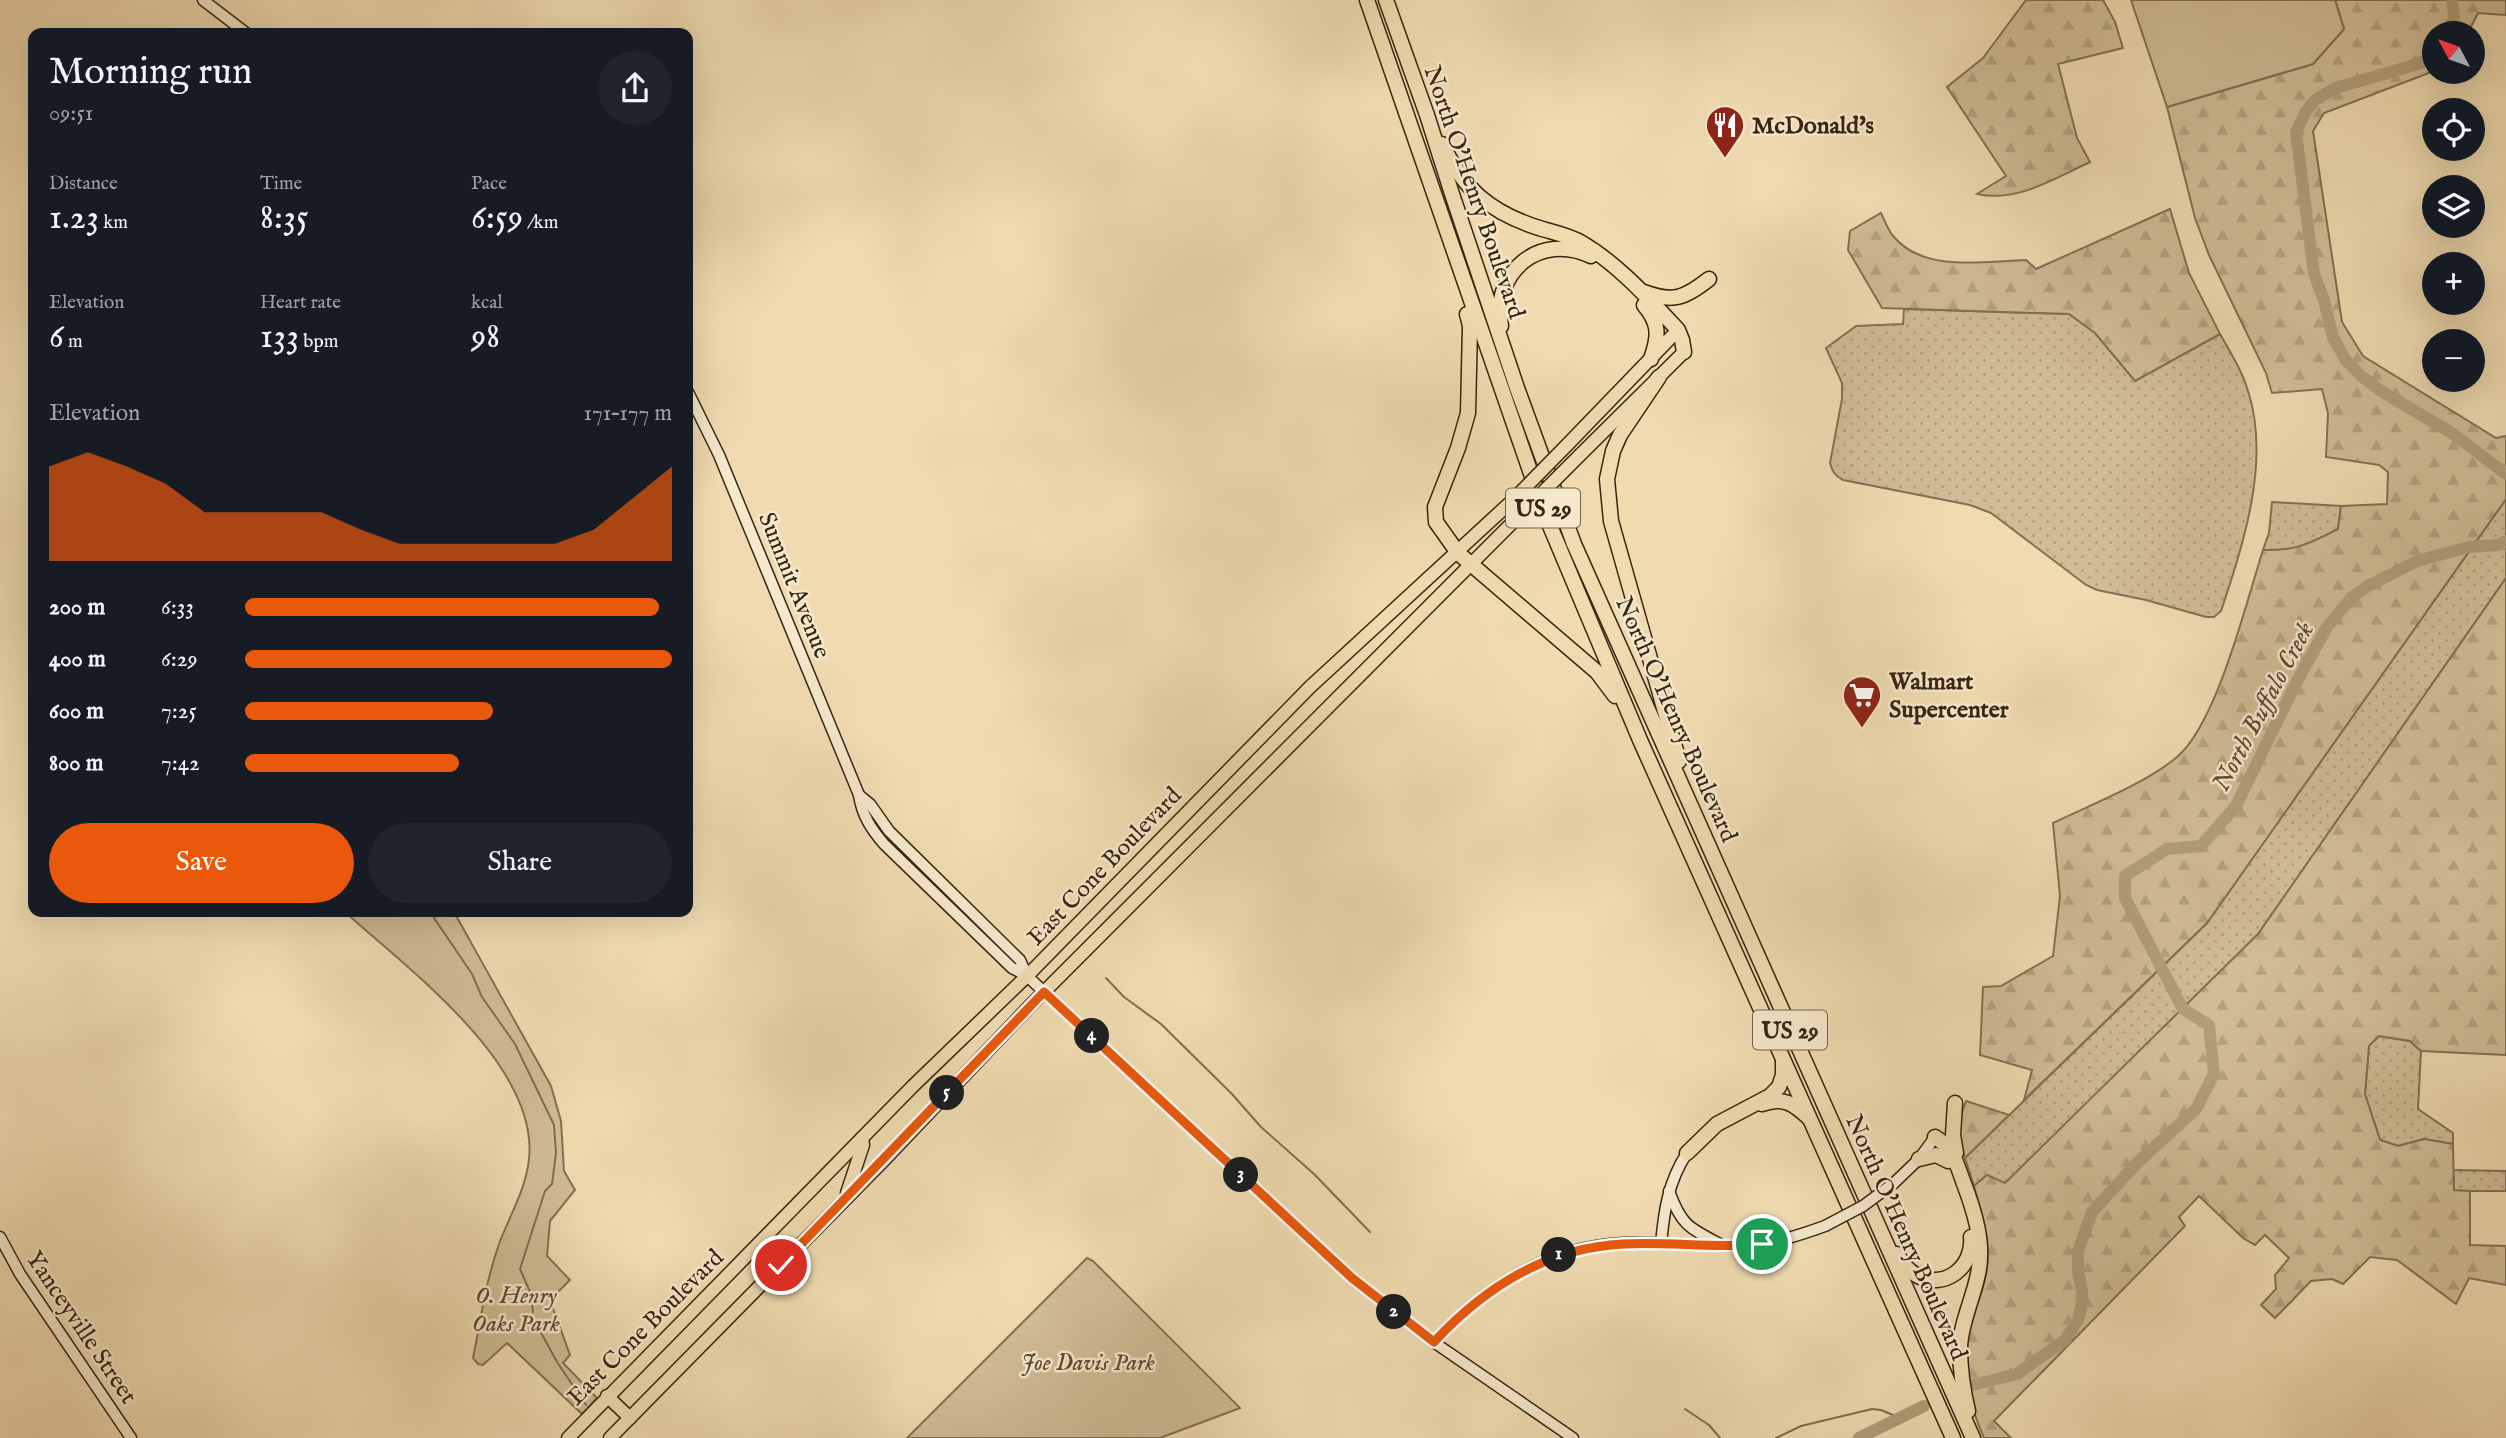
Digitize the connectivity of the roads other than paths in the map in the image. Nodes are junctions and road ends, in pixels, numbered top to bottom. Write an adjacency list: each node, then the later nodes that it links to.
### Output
1 (203, 0): 4 (main road)
2 (1367, 0): 6 (highway, North O'Henry Boulevard / US 29)
3 (1386, 0): 5 (highway, North O'Henry Boulevard / US 29)
4 (239, 28)
5 (1427, 115): 8 (highway); 13 (highway, North O'Henry Boulevard / US 29)
6 (1459, 271): 15 (highway); 17 (highway, North O'Henry Boulevard / US 29)
7 (1709, 279): 8 (highway)
8 (1639, 290): 9 (highway)
9 (1678, 330): 10 (highway); 11 (main road, East Cone Boulevard)
10 (1684, 352): 12 (main road, East Cone Boulevard)
11 (1651, 359): 13 (highway); 15 (main road, East Cone Boulevard, bridge)
12 (1659, 377): 16 (main road, East Cone Boulevard, bridge); 18 (highway)
13 (1517, 388): 18 (highway, North O'Henry Boulevard / US 29)
14 (693, 403): 19 (main road, Summit Avenue)
15 (1458, 553): 16 (highway); 19 (main road, East Cone Boulevard)
16 (1470, 565): 17 (highway); 20 (main road, East Cone Boulevard)
17 (1640, 740): 21 (highway, North O'Henry Boulevard / US 29)
18 (1708, 845): 32 (highway, North O'Henry Boulevard / US 29)
19 (1027, 976): 20 (main road, Summit Avenue); 26 (main road, East Cone Boulevard)
20 (1044, 992): 31 (main road, East Cone Boulevard); 36 (main road, Summit Avenue)
21 (1783, 1055): 23 (highway); 24 (highway, North O'Henry Boulevard / US 29)
22 (1955, 1103): 29 (highway)
23 (1738, 1112): 24 (highway); 27 (highway)
24 (1813, 1122): 43 (highway, North O'Henry Boulevard / US 29)
25 (1935, 1137): 28 (main road); 29 (highway)
26 (862, 1138): 31 (main road); 37 (main road, East Cone Boulevard)
27 (1686, 1153): 30 (main road)
28 (1919, 1159): 29 (highway); 35 (main road, bridge)
29 (1953, 1165): 32 (highway); 44 (highway)
30 (1669, 1191): 34 (main road); 35 (main road)
31 (842, 1203): 38 (main road, East Cone Boulevard)
32 (1874, 1214): 44 (highway, North O'Henry Boulevard / US 29)
33 (0, 1237): 39 (main road, Yanceyville Street)
34 (1661, 1244): 35 (main road); 36 (main road)
35 (1722, 1245)
36 (1434, 1342): 42 (main road, Summit Avenue)
37 (607, 1396): 38 (main road); 40 (main road, East Cone Boulevard)
38 (630, 1418): 41 (main road, East Cone Boulevard)
39 (131, 1438)
40 (568, 1438)
41 (610, 1438)
42 (1573, 1438)
43 (1953, 1438)
44 (1973, 1438)

